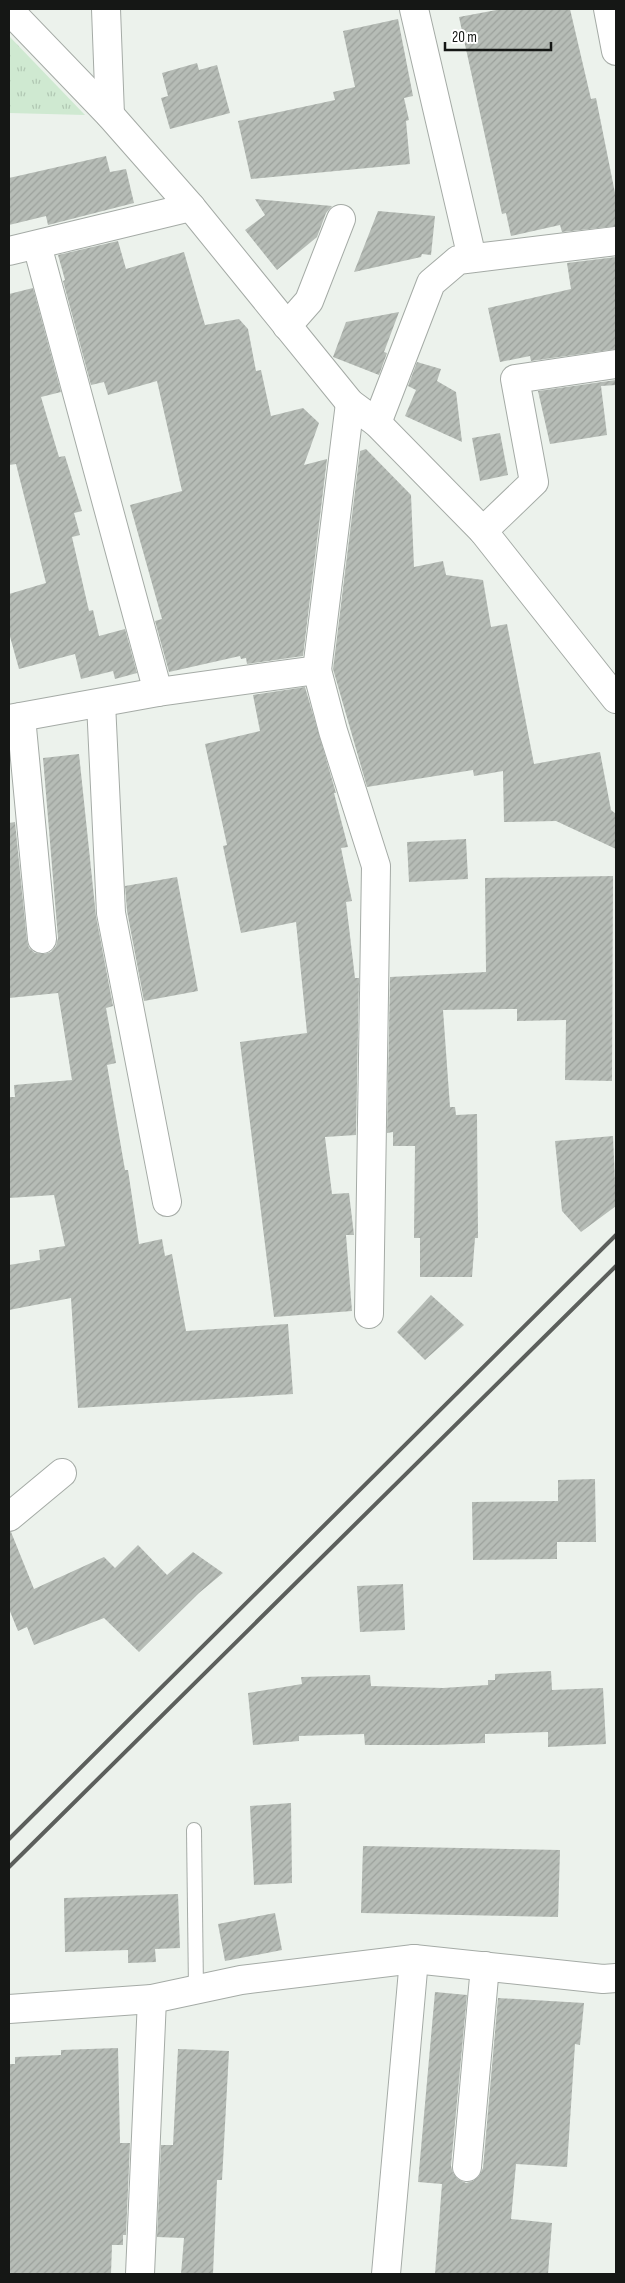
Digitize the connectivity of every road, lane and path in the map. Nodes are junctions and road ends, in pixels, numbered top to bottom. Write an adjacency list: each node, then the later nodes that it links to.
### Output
1 (106, 9): 6 (street)
2 (414, 9): 12 (street)
3 (608, 9): 5 (street)
4 (9, 10): 6 (street)
5 (616, 51)
6 (110, 115): 7 (street)
7 (191, 207): 10 (street); 13 (street)
8 (341, 219): 13 (street)
9 (616, 241): 12 (street)
10 (37, 244): 11 (street); 19 (street)
11 (9, 251)
12 (472, 258): 16 (street)
13 (287, 326): 15 (street)
14 (616, 364): 17 (street)
15 (350, 403): 16 (street); 18 (street)
16 (377, 423): 17 (street)
17 (483, 531): 20 (street)
18 (317, 670): 19 (street); 25 (street)
19 (158, 692): 21 (street)
20 (616, 699)
21 (101, 704): 22 (street); 24 (street)
22 (15, 718): 23 (street)
23 (42, 939)
24 (167, 1202)
25 (370, 1314)
26 (62, 1472): 27 (street)
27 (9, 1517)
28 (194, 1830): 32 (lane)
29 (414, 1959): 30 (street); 32 (street); 37 (street)
30 (485, 1966): 31 (street); 35 (street)
31 (616, 1978)
32 (196, 1990): 33 (street)
33 (152, 1999): 34 (street); 36 (street)
34 (9, 2009)
35 (468, 2167)
36 (140, 2274)
37 (386, 2274)

